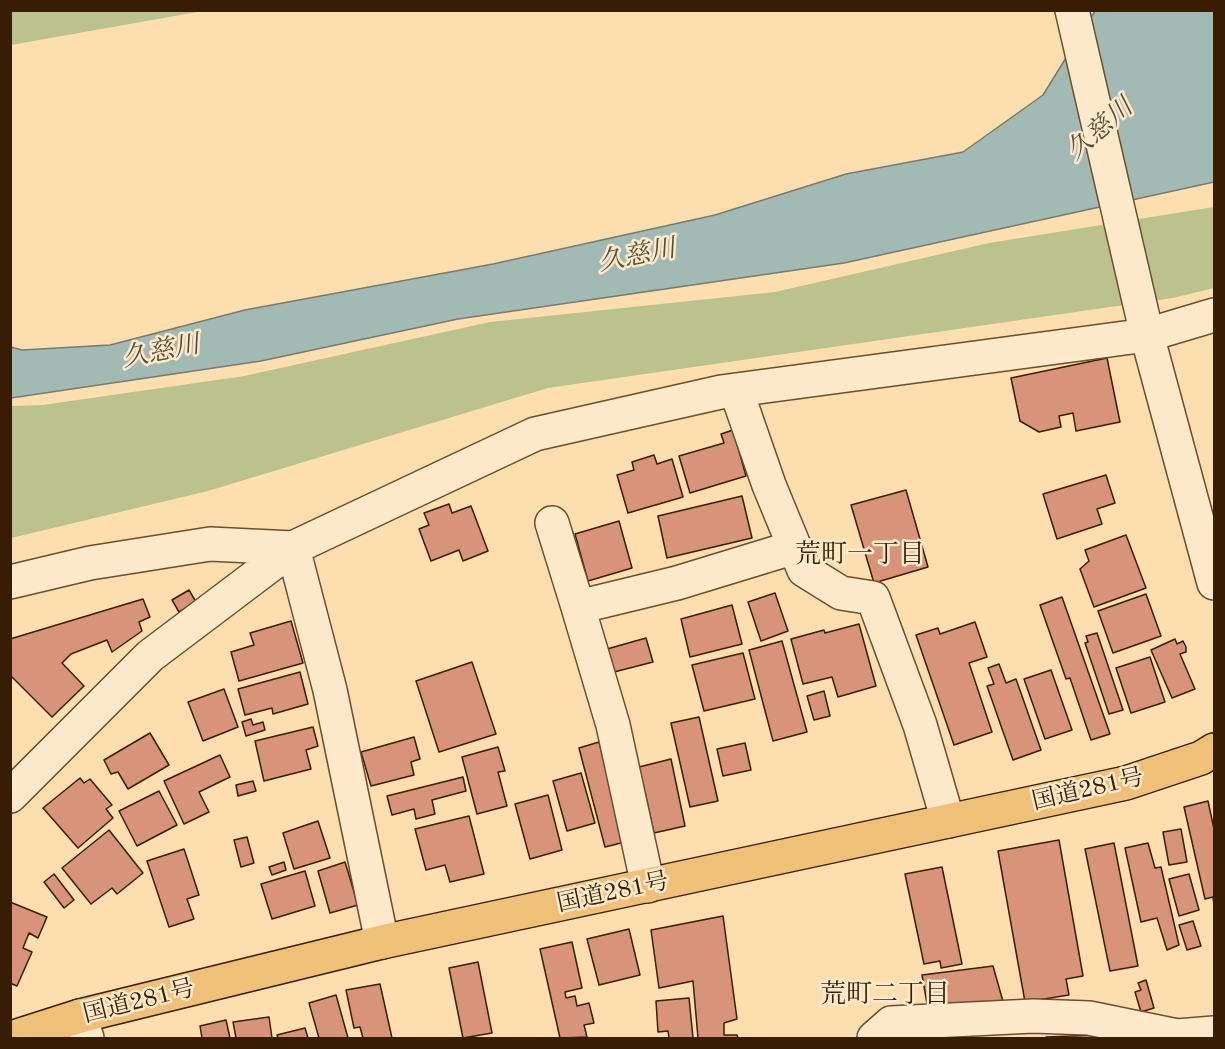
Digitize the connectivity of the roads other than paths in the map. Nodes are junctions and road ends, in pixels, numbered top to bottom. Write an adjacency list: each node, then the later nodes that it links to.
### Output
1 (1072, 10): 3 (street)
2 (1215, 315): 3 (street)
3 (1144, 325): 4 (street); 9 (street)
4 (736, 390): 6 (street); 7 (street)
5 (552, 523): 10 (street)
6 (795, 547): 10 (street); 13 (street)
7 (293, 548): 8 (street); 12 (street); 15 (street)
8 (10, 582)
9 (1215, 583)
10 (578, 607): 14 (street)
11 (1215, 750): 13 (highway, 国道281号)
12 (10, 796)
13 (948, 821): 14 (highway, 国道281号)
14 (648, 886): 15 (highway, 国道281号)
15 (382, 942): 16 (highway, 国道281号)
16 (84, 1028): 19 (highway, 国道281号)
17 (1131, 1032): 18 (street); 20 (street)
18 (1215, 1033)
19 (11, 1038)
20 (874, 1038)

